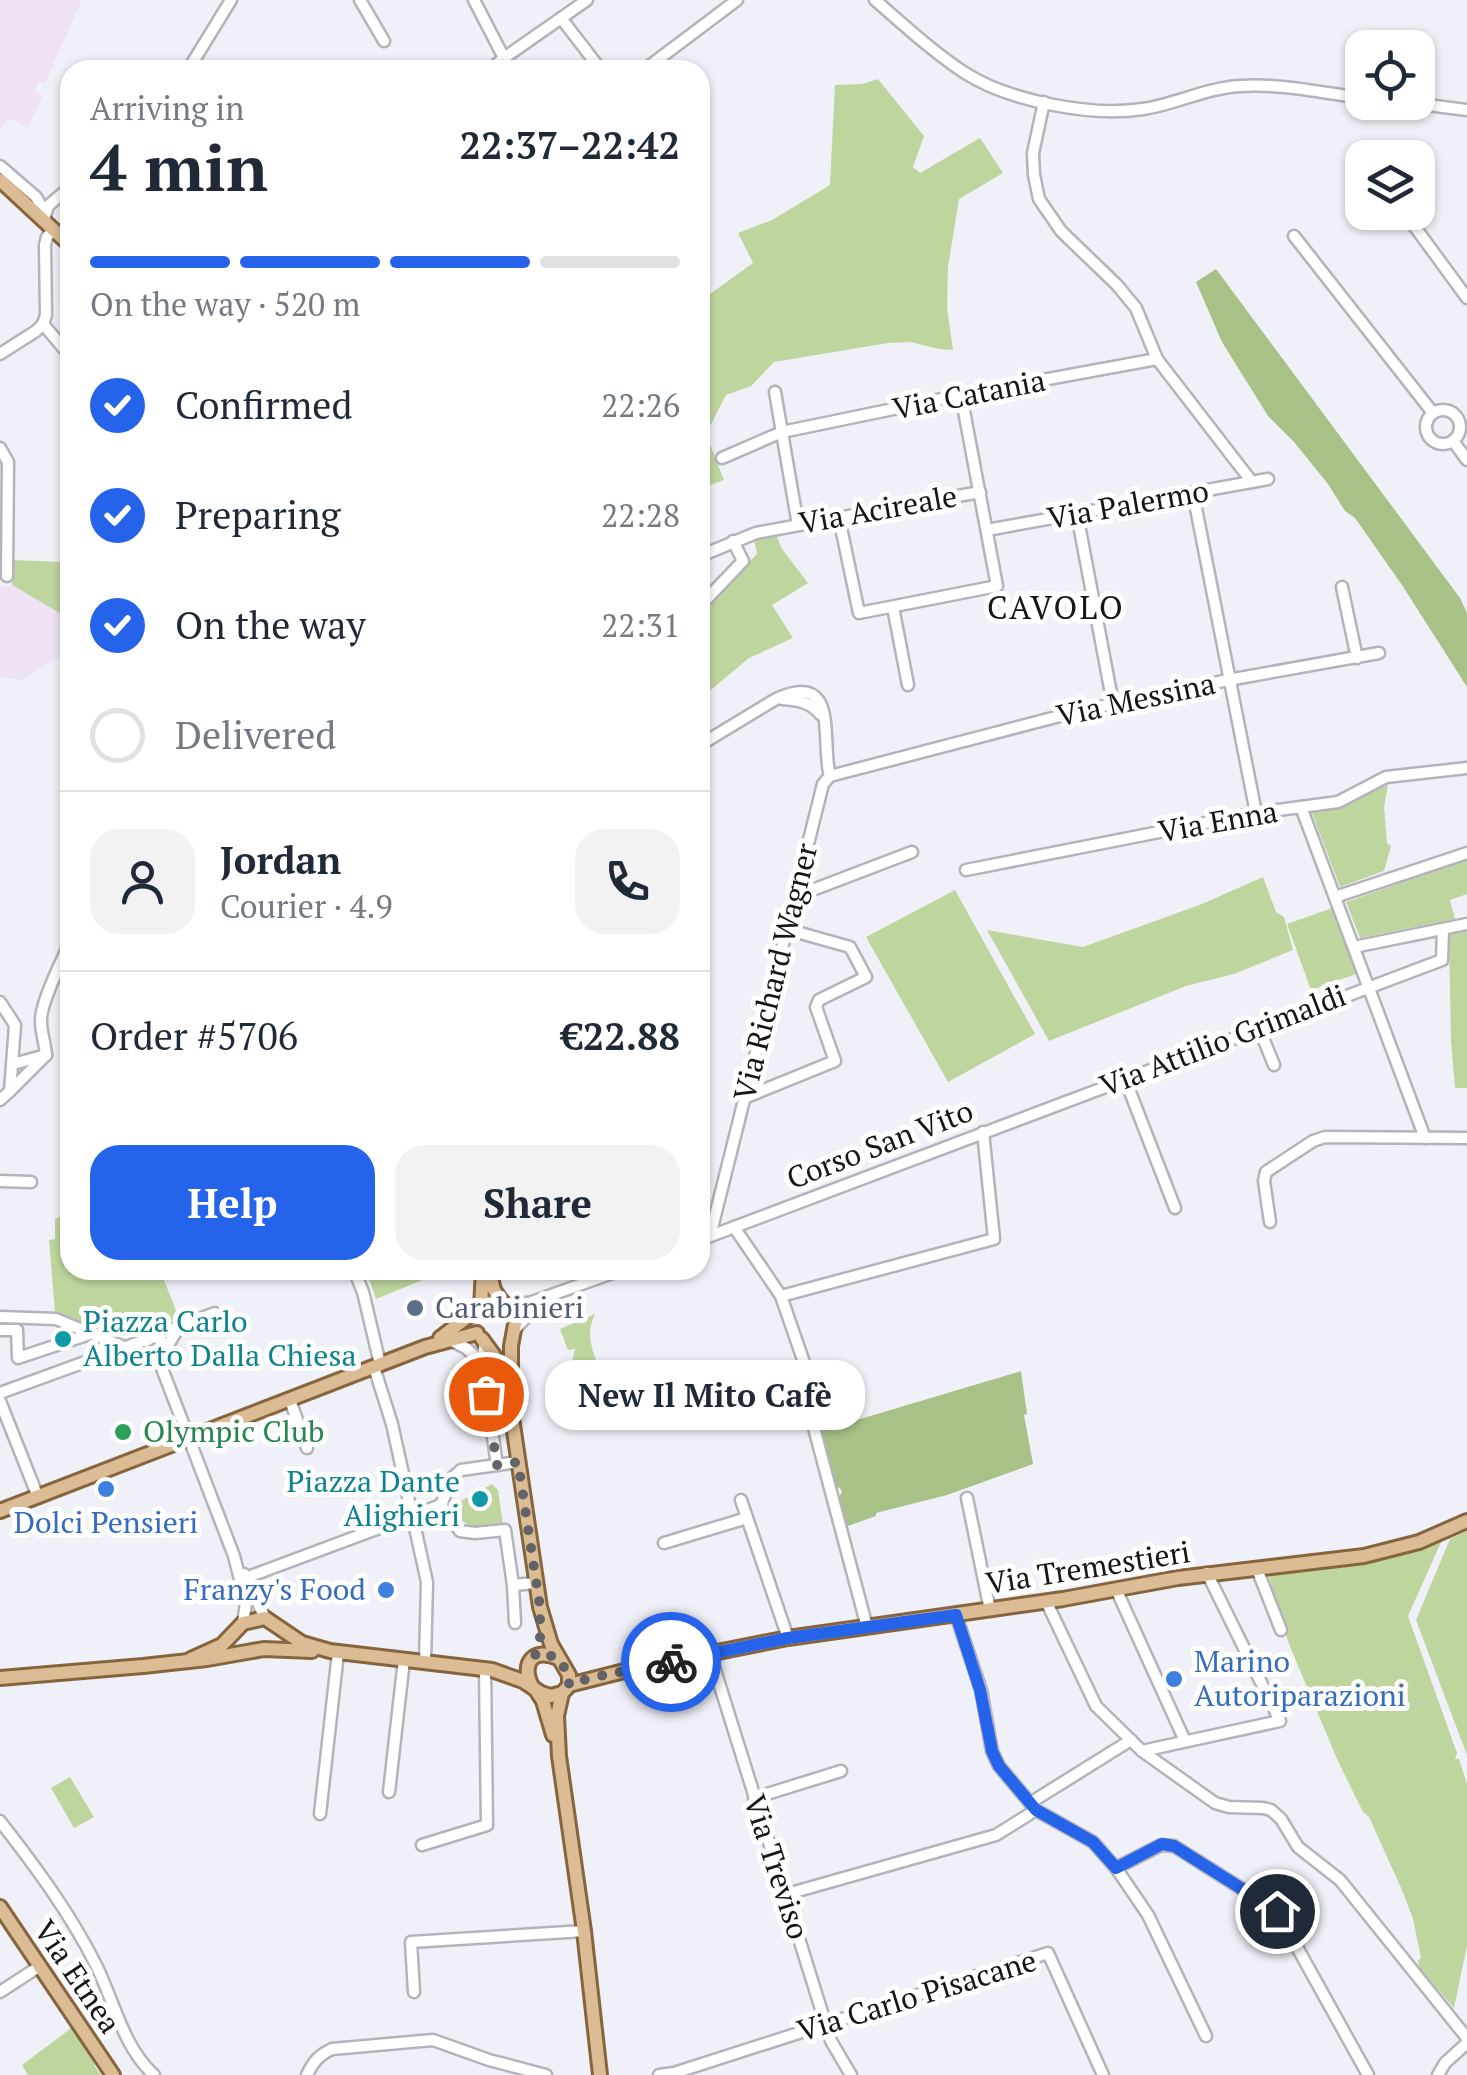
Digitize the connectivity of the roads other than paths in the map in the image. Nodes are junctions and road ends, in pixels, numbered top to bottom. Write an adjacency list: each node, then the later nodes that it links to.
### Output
1 (231, 0): 10 (street)
2 (360, 0): 8 (street)
3 (474, 0): 9 (street)
4 (587, 0): 7 (street)
5 (737, 0): 13 (street)
6 (875, 0): 15 (street)
7 (562, 18): 9 (street); 12 (street)
8 (384, 41)
9 (504, 58): 11 (street)
10 (194, 60)
11 (502, 60)
12 (594, 60)
13 (657, 60)
14 (1345, 96): 15 (street)
15 (1044, 102): 32 (street)
16 (1435, 106): 17 (street)
17 (1467, 110)
18 (0, 166): 22 (street)
19 (0, 180): 23 (main road)
20 (0, 188): 23 (main road)
21 (59, 196): 22 (street); 23 (street)
22 (36, 197): 23 (street)
23 (45, 221): 25 (main road); 27 (street); 27 (street)
24 (1417, 230): 28 (street)
25 (60, 235)
26 (1294, 236): 35 (street)
27 (45, 246): 29 (street)
28 (1467, 298)
29 (44, 324): 30 (street); 31 (street)
30 (60, 344)
31 (0, 354)
32 (1157, 359): 34 (street, Via Catania); 43 (street)
33 (775, 392): 37 (street)
34 (961, 395): 37 (street, Via Catania); 44 (street)
35 (1433, 413): 36 (street); 38 (street)
36 (1462, 413): 38 (street)
37 (782, 432): 40 (street, Via Catania); 48 (street)
38 (1453, 441): 41 (street)
39 (0, 448): 52 (street)
40 (722, 458)
41 (1467, 460)
42 (1268, 480): 43 (street, Via Palermo)
43 (1252, 482): 45 (street, Via Palermo)
44 (980, 492): 47 (street, Via Acireale); 49 (street)
45 (1193, 492): 46 (street, Via Palermo); 58 (street)
46 (1078, 514): 49 (street, Via Palermo); 60 (street)
47 (839, 518): 48 (street, Via Acireale); 55 (street)
48 (798, 525): 50 (street, Via Acireale)
49 (987, 530): 55 (street)
50 (734, 541): 51 (street, Via Acireale); 54 (street)
51 (710, 552)
52 (7, 576)
53 (1342, 587): 57 (street)
54 (710, 596)
55 (893, 607): 59 (street)
56 (1379, 653): 57 (street, Via Messina)
57 (1357, 658): 58 (street, Via Messina)
58 (1228, 680): 60 (street, Via Messina); 65 (street)
59 (908, 685)
60 (1113, 704): 63 (street, Via Messina)
61 (710, 740): 63 (street)
62 (1467, 768): 64 (street, Via Enna)
63 (830, 776): 69 (street, Via Richard Wagner)
64 (1301, 807): 65 (street, Via Enna); 70 (street)
65 (1256, 813): 68 (street, Via Enna)
66 (912, 852): 69 (street)
67 (1467, 853): 70 (street)
68 (966, 870)
69 (794, 898): 72 (street, Via Richard Wagner)
70 (1335, 898): 74 (street)
71 (1467, 924): 73 (street, Via Attilio Grimaldi)
72 (786, 929): 85 (street, Via Richard Wagner); 85 (street)
73 (1443, 929): 74 (street, Via Attilio Grimaldi); 76 (street, Via Attilio Grimaldi)
74 (1354, 948): 76 (street)
75 (60, 964): 79 (street)
76 (1368, 986): 78 (street, Via Attilio Grimaldi); 88 (street)
77 (0, 1002): 80 (street)
78 (1259, 1028): 81 (street); 82 (street, Via Attilio Grimaldi)
79 (46, 1054): 80 (street); 83 (street)
80 (13, 1064): 83 (street)
81 (1274, 1065)
82 (1125, 1079): 84 (street, Via Attilio Grimaldi); 92 (street)
83 (10, 1091): 86 (street)
84 (1078, 1096): 87 (street, Corso San Vito)
85 (744, 1098): 93 (street, Via Richard Wagner)
86 (0, 1100)
87 (983, 1132): 95 (street, Corso San Vito); 102 (street)
88 (1425, 1138): 89 (street); 94 (street)
89 (1467, 1138)
90 (0, 1182): 91 (street)
91 (31, 1182)
92 (1175, 1208)
93 (710, 1220)
94 (1270, 1222)
95 (734, 1227): 96 (street, Corso San Vito); 102 (street)
96 (710, 1236)
97 (358, 1280): 119 (street)
98 (484, 1280): 104 (main road)
99 (490, 1280): 103 (main road)
100 (595, 1280): 101 (street)
101 (562, 1292): 103 (street); 110 (street)
102 (781, 1296): 148 (street)
103 (503, 1303): 104 (main road); 110 (main road)
104 (479, 1309): 113 (main road); 116 (main road)
105 (215, 1313): 108 (street)
106 (0, 1317): 107 (street)
107 (17, 1324): 109 (street); 111 (street); 111 (street)
108 (179, 1326): 112 (street); 117 (street)
109 (0, 1330)
110 (514, 1330): 113 (main road); 122 (main road)
111 (90, 1334): 115 (street)
112 (150, 1338): 115 (street); 117 (street); 117 (street)
113 (482, 1338): 114 (main road); 118 (street); 122 (main road)
114 (450, 1340): 116 (main road); 118 (street)
115 (122, 1347): 117 (street); 120 (street)
116 (425, 1347): 119 (main road)
117 (157, 1355): 123 (street)
118 (482, 1362): 126 (street)
119 (377, 1366): 121 (main road); 132 (street)
120 (0, 1394): 127 (street)
121 (290, 1400): 123 (main road); 124 (street)
122 (511, 1411): 125 (main road)
123 (190, 1438): 127 (main road); 138 (street)
124 (306, 1448)
125 (518, 1462): 126 (street); 139 (main road)
126 (497, 1465): 130 (street)
127 (38, 1496): 131 (main road)
128 (968, 1498): 144 (street)
129 (741, 1500): 133 (street)
130 (437, 1506): 132 (street); 140 (street)
131 (0, 1511)
132 (411, 1516): 138 (street); 159 (street)
133 (747, 1518): 135 (street); 151 (street)
134 (1465, 1519): 136 (main road, Via Tremestieri)
135 (664, 1543)
136 (1257, 1569): 137 (main road, Via Tremestieri); 150 (street)
137 (1207, 1574): 141 (main road, Via Tremestieri); 166 (street)
138 (243, 1579): 146 (street); 149 (street)
139 (536, 1582): 140 (street); 143 (main road)
140 (513, 1585): 147 (street)
141 (1116, 1589): 142 (main road, Via Tremestieri); 166 (street)
142 (1046, 1602): 144 (main road, Via Tremestieri); 165 (street)
143 (540, 1607): 155 (main road); 158 (main road)
144 (990, 1610): 145 (main road, Via Tremestieri)
145 (956, 1615): 148 (main road, Via Tremestieri); 172 (street)
146 (269, 1620): 149 (main road); 152 (main road); 153 (main road)
147 (515, 1623)
148 (867, 1626): 151 (main road, Via Tremestieri)
149 (240, 1628): 152 (main road); 156 (main road)
150 (1281, 1630)
151 (788, 1638): 154 (main road, Via Tremestieri)
152 (258, 1650): 153 (main road); 156 (main road)
153 (334, 1652): 157 (main road); 173 (street)
154 (710, 1654): 161 (main road, Via Tremestieri); 171 (street, Via Treviso)
155 (533, 1658): 158 (main road); 160 (main road); 163 (main road)
156 (191, 1659): 162 (main road)
157 (404, 1660): 159 (main road); 170 (street)
158 (561, 1660): 161 (main road); 164 (main road)
159 (425, 1662): 160 (main road)
160 (488, 1670): 163 (main road); 175 (street)
161 (632, 1670): 164 (main road)
162 (0, 1678)
163 (534, 1688): 164 (main road); 168 (main road)
164 (566, 1689): 168 (main road)
165 (1130, 1740): 167 (street); 172 (street)
166 (1186, 1741): 167 (street)
167 (1142, 1750): 185 (street)
168 (559, 1756): 179 (main road)
169 (841, 1771): 171 (street)
170 (388, 1792)
171 (754, 1798): 177 (street, Via Treviso)
172 (1033, 1807): 176 (street); 177 (street)
173 (320, 1814)
174 (0, 1821): 187 (street)
175 (422, 1845)
176 (1116, 1868): 184 (street); 194 (street)
177 (786, 1894): 183 (street, Via Treviso)
178 (0, 1907): 180 (main road, Via Etnea)
179 (584, 1931): 182 (street); 190 (main road)
180 (40, 1966): 181 (street); 186 (main road, Via Etnea)
181 (0, 1992)
182 (414, 1992)
183 (826, 2025): 191 (street, Via Carlo Pisacane); 192 (street, Via Treviso); 193 (street, Via Carlo Pisacane)
184 (1206, 2036)
185 (1467, 2040): 195 (street)
186 (113, 2075)
187 (154, 2075)
188 (307, 2075): 189 (street)
189 (546, 2075)
190 (600, 2075)
191 (659, 2075)
192 (851, 2075)
193 (1103, 2075)
194 (1368, 2075)
195 (1438, 2075)

